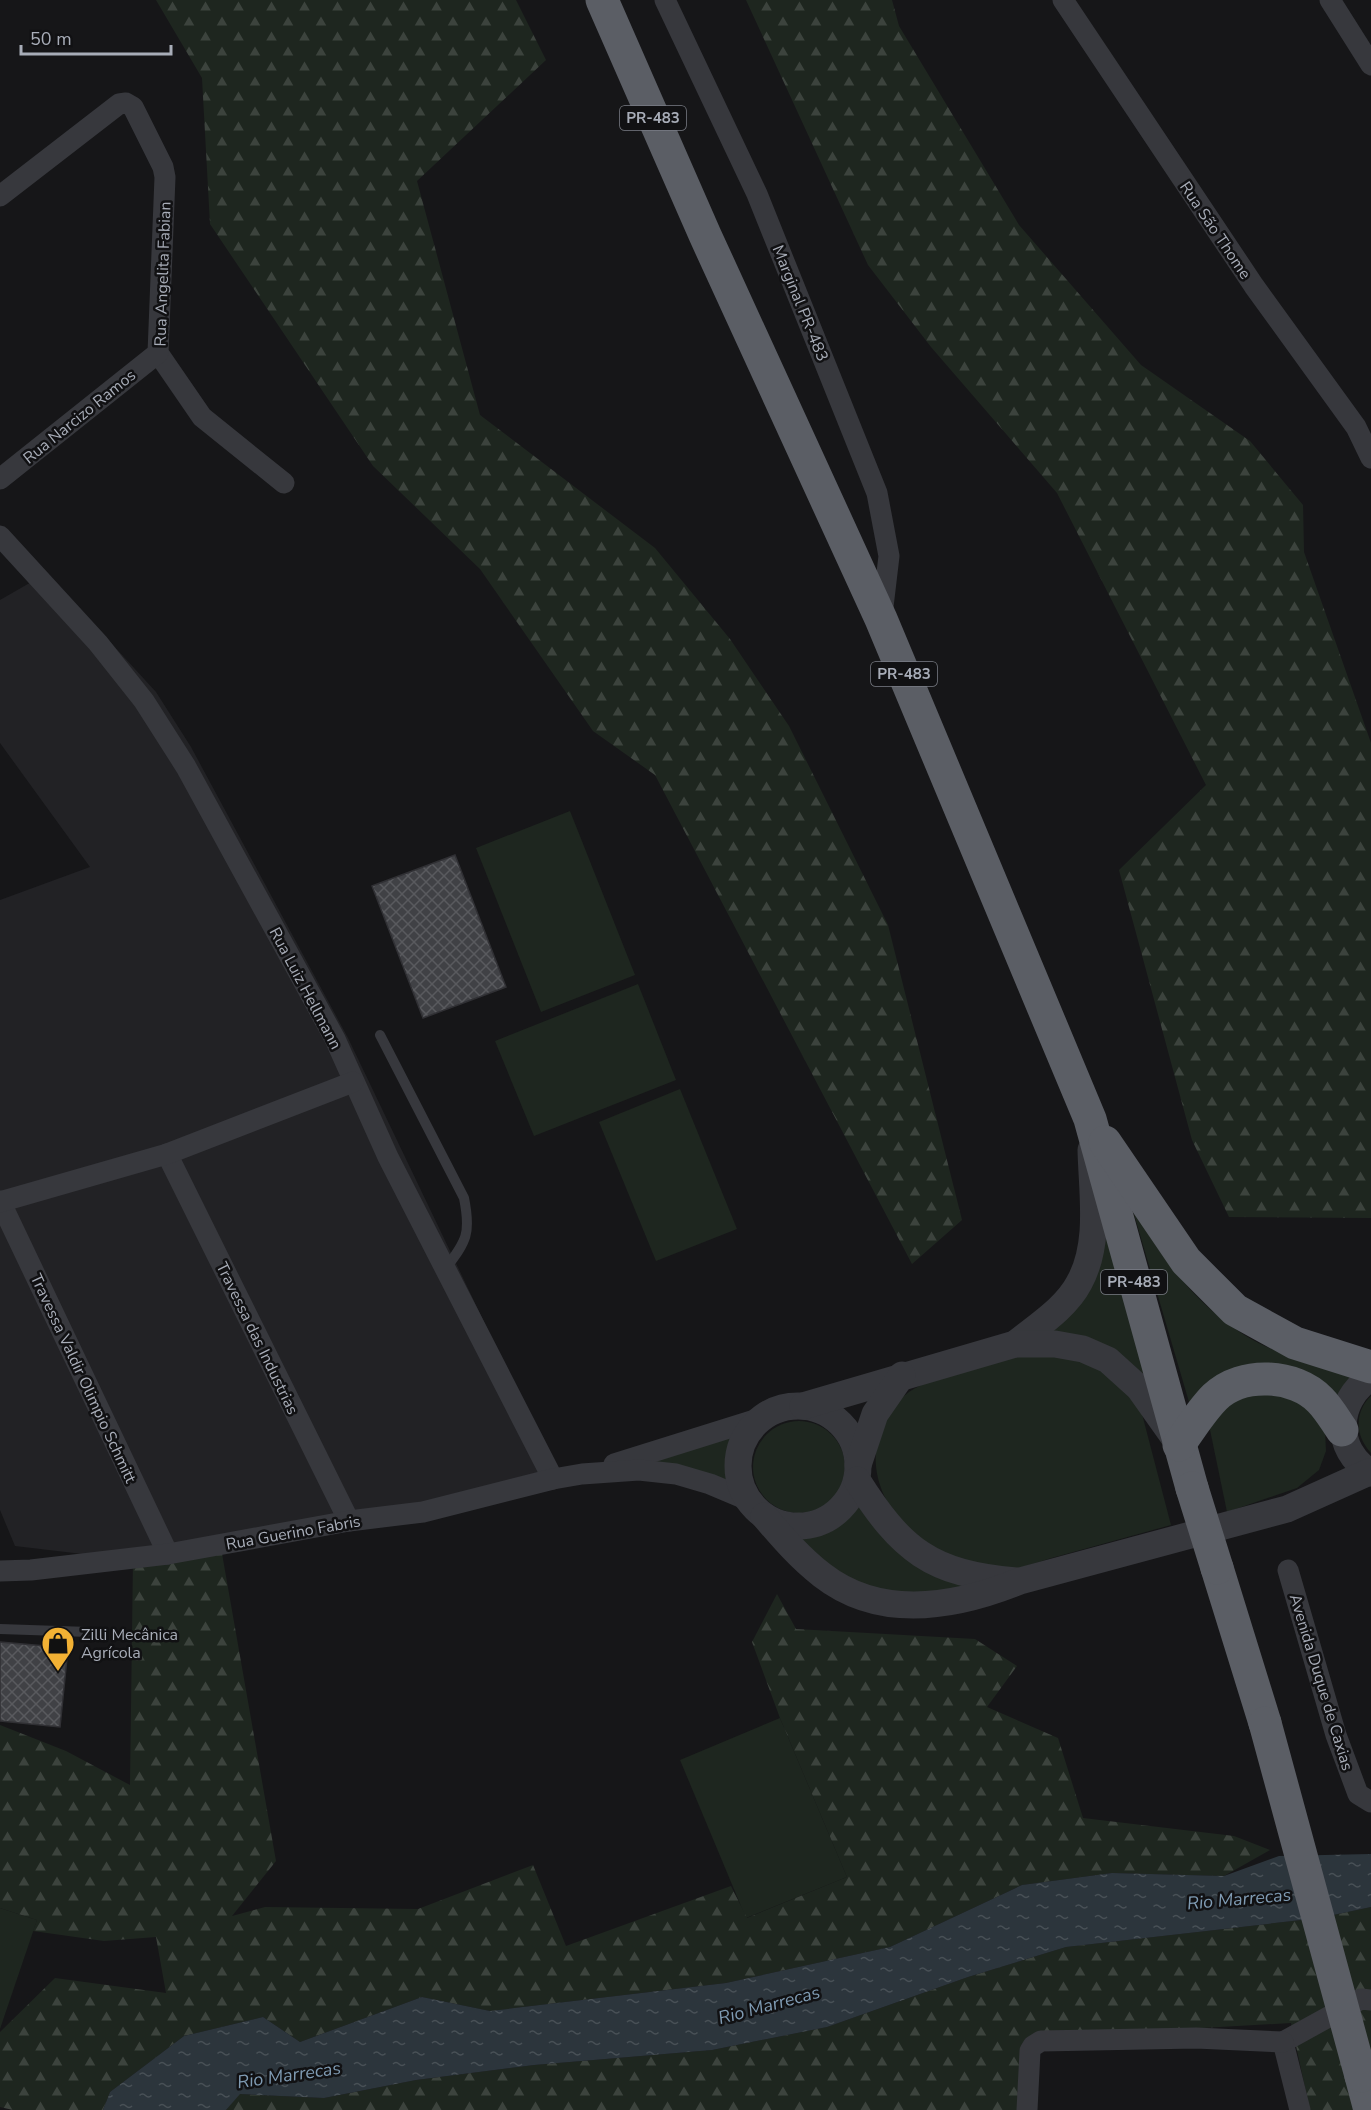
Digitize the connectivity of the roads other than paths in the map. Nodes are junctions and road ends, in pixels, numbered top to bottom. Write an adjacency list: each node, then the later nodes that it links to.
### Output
1 (602, 0): 12 (highway, PR-483)
2 (665, 0): 12 (street, Marginal PR-483)
3 (1063, 0): 8 (street, Rua São Thome)
4 (1330, 0): 5 (street)
5 (1371, 64)
6 (0, 196): 7 (street, Rua Angelita Fabian)
7 (158, 353): 9 (street, Rua Narcizo Ramos); 10 (street, Rua Angelita Fabian)
8 (1368, 442)
9 (0, 479)
10 (284, 483)
11 (0, 536): 14 (street, Rua Luiz Hellmann)
12 (881, 619): 15 (highway, PR-483)
13 (380, 1035): 18 (lane)
14 (353, 1082): 16 (street); 18 (street, Rua Luiz Hellmann)
15 (1090, 1119): 19 (street); 20 (highway); 26 (highway, PR-483)
16 (167, 1154): 17 (street); 32 (street, Travessa das Industrias)
17 (0, 1201): 33 (street, Travessa Valdir Olimpio Schmitt)
18 (445, 1269): 30 (street, Rua Luiz Hellmann)
19 (1015, 1344): 21 (street); 26 (street)
20 (1371, 1367)
21 (902, 1376): 23 (street); 27 (street)
22 (1371, 1377): 25 (street)
23 (803, 1406): 24 (street); 27 (street)
24 (761, 1418): 29 (street); 31 (street)
25 (1342, 1430): 26 (highway); 28 (street)
26 (1179, 1444): 44 (highway, PR-483, bridge)
27 (857, 1473): 31 (street); 36 (street)
28 (1370, 1473): 36 (street)
29 (582, 1474): 30 (street, Rua Guerino Fabris); 31 (street)
30 (553, 1479): 32 (street, Rua Guerino Fabris)
31 (756, 1508): 36 (street)
32 (349, 1521): 33 (street, Rua Guerino Fabris)
33 (168, 1554): 35 (street, Rua Guerino Fabris)
34 (1288, 1570): 39 (street, Avenida Duque de Caxias)
35 (0, 1571)
36 (1020, 1581)
37 (0, 1629): 38 (lane)
38 (89, 1632)
39 (1364, 1798)
40 (1371, 2000): 41 (street)
41 (1283, 2042): 42 (street); 43 (street)
42 (1027, 2110)
43 (1300, 2110)
44 (1370, 2110)

